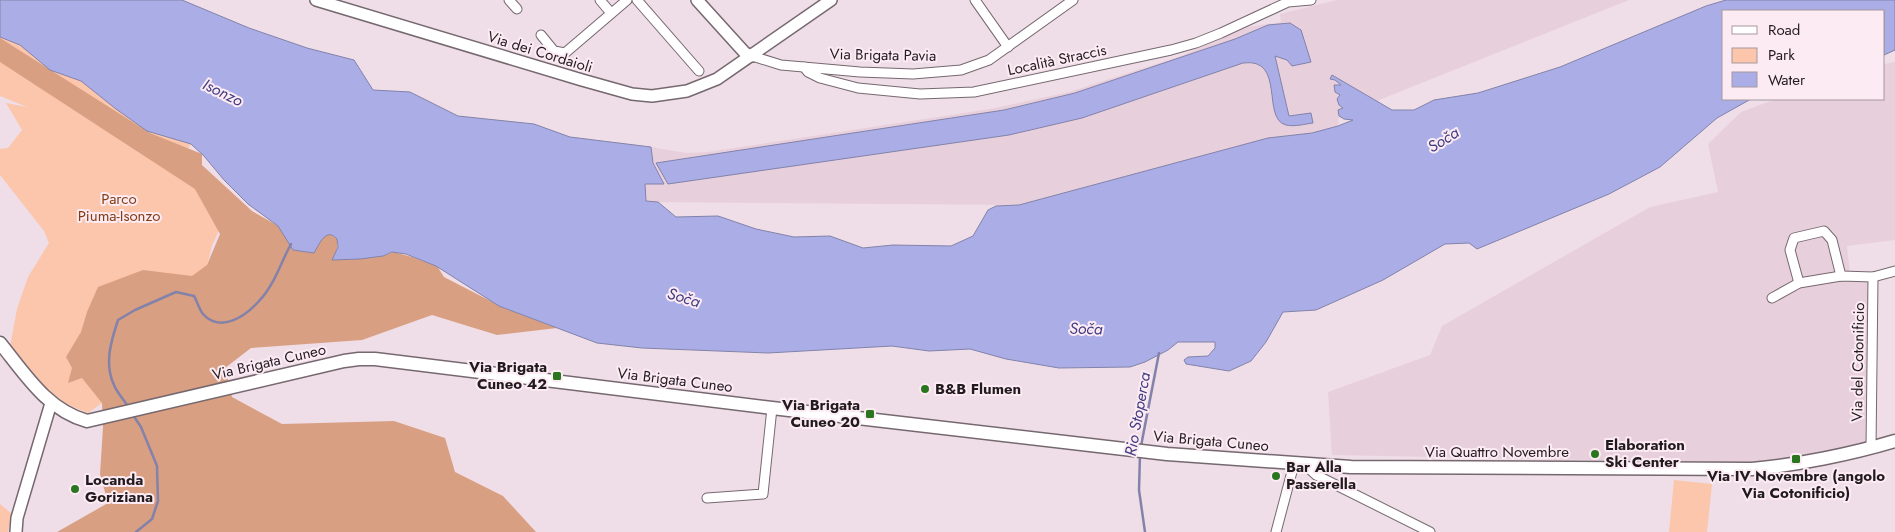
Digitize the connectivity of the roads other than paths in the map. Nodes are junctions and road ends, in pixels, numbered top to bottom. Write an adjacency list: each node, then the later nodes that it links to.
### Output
1 (316, 0): 15 (street, Via dei Cordaioli)
2 (509, 0): 11 (street)
3 (600, 0): 12 (street)
4 (627, 0): 12 (street)
5 (638, 0): 17 (street)
6 (697, 0): 15 (street, Via Brigata Pavia)
7 (831, 0): 15 (street, Via dei Cordaioli)
8 (975, 0): 14 (street)
9 (1074, 0): 14 (street, Via Brigata Pavia)
10 (1311, 0): 16 (street, Località Straccis)
11 (517, 9)
12 (611, 13): 13 (street)
13 (541, 35)
14 (1008, 47): 16 (street, Via Brigata Pavia)
15 (752, 56): 16 (street, Via Brigata Pavia)
16 (804, 67)
17 (699, 71)
18 (1895, 271): 20 (street)
19 (1841, 276): 20 (street); 21 (street); 21 (street)
20 (1873, 277): 27 (street, Via del Cotonificio)
21 (1799, 284): 22 (street)
22 (1772, 298)
23 (0, 343): 24 (main road, Via Brigata Cuneo)
24 (51, 403): 25 (main road, Via Brigata Cuneo); 30 (street)
25 (772, 408): 28 (main road, Via Brigata Cuneo); 29 (street)
26 (1895, 441): 27 (main road, Via Quattro Novembre)
27 (1871, 448): 28 (main road, Via Quattro Novembre)
28 (1300, 464): 31 (street); 32 (street)
29 (707, 498)
30 (16, 532)
31 (1276, 532)
32 (1430, 532)

